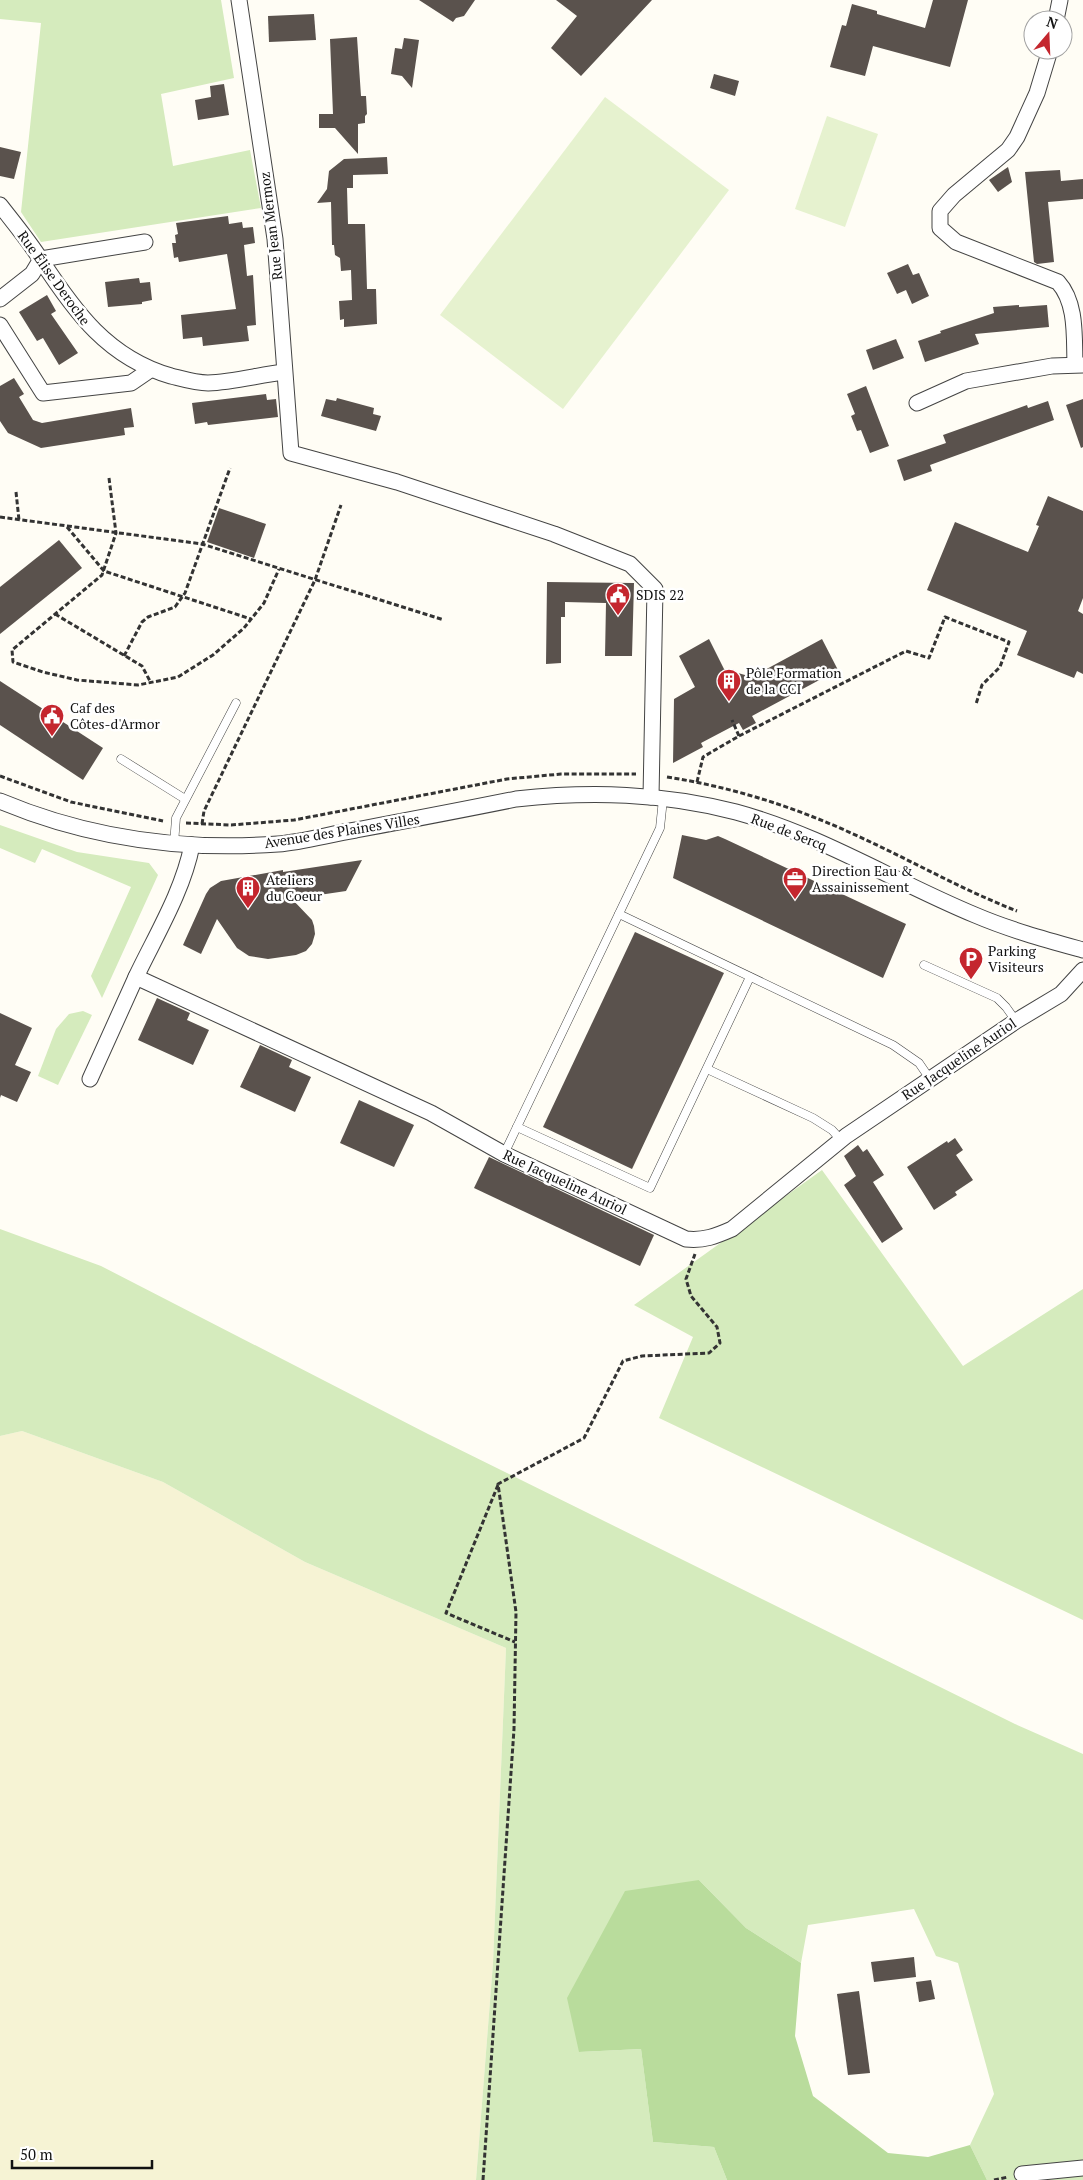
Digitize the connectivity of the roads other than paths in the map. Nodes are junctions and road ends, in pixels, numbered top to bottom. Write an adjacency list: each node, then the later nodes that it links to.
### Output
1 (239, 0): 10 (street, Rue Jean Mermoz)
2 (1047, 60): 8 (street)
3 (0, 205): 5 (street, Rue Élise Deroche)
4 (145, 242): 5 (street)
5 (41, 260): 6 (street); 9 (street, Rue Élise Deroche)
6 (0, 299)
7 (0, 325): 9 (street)
8 (1079, 364): 11 (street)
9 (150, 370): 10 (street, Rue Élise Deroche)
10 (284, 372): 15 (street, Rue Jean Mermoz)
11 (917, 403)
12 (236, 703): 16 (lane)
13 (120, 759): 16 (lane)
14 (538, 796): 15 (street, Rue de Sercq); 19 (street, Avenue des Plaines Villes)
15 (657, 798): 20 (lane); 21 (street, Rue de Sercq)
16 (185, 799): 18 (lane)
17 (0, 801): 18 (street, Avenue des Plaines Villes)
18 (174, 844): 19 (street, Avenue des Plaines Villes)
19 (192, 845): 24 (street)
20 (618, 914): 25 (lane); 30 (lane)
21 (1083, 950)
22 (924, 964): 26 (lane)
23 (1083, 970): 26 (street, Rue Jacqueline Auriol)
24 (136, 977): 28 (street); 32 (street, Rue Jacqueline Auriol)
25 (750, 977): 27 (lane); 29 (lane)
26 (1016, 1020): 29 (street, Rue Jacqueline Auriol)
27 (707, 1069): 30 (lane); 31 (lane)
28 (90, 1079)
29 (930, 1079): 31 (street, Rue Jacqueline Auriol)
30 (517, 1126): 32 (lane)
31 (841, 1140): 32 (street, Rue Jacqueline Auriol)
32 (504, 1154)
33 (1083, 2168): 34 (street)
34 (1022, 2174)

